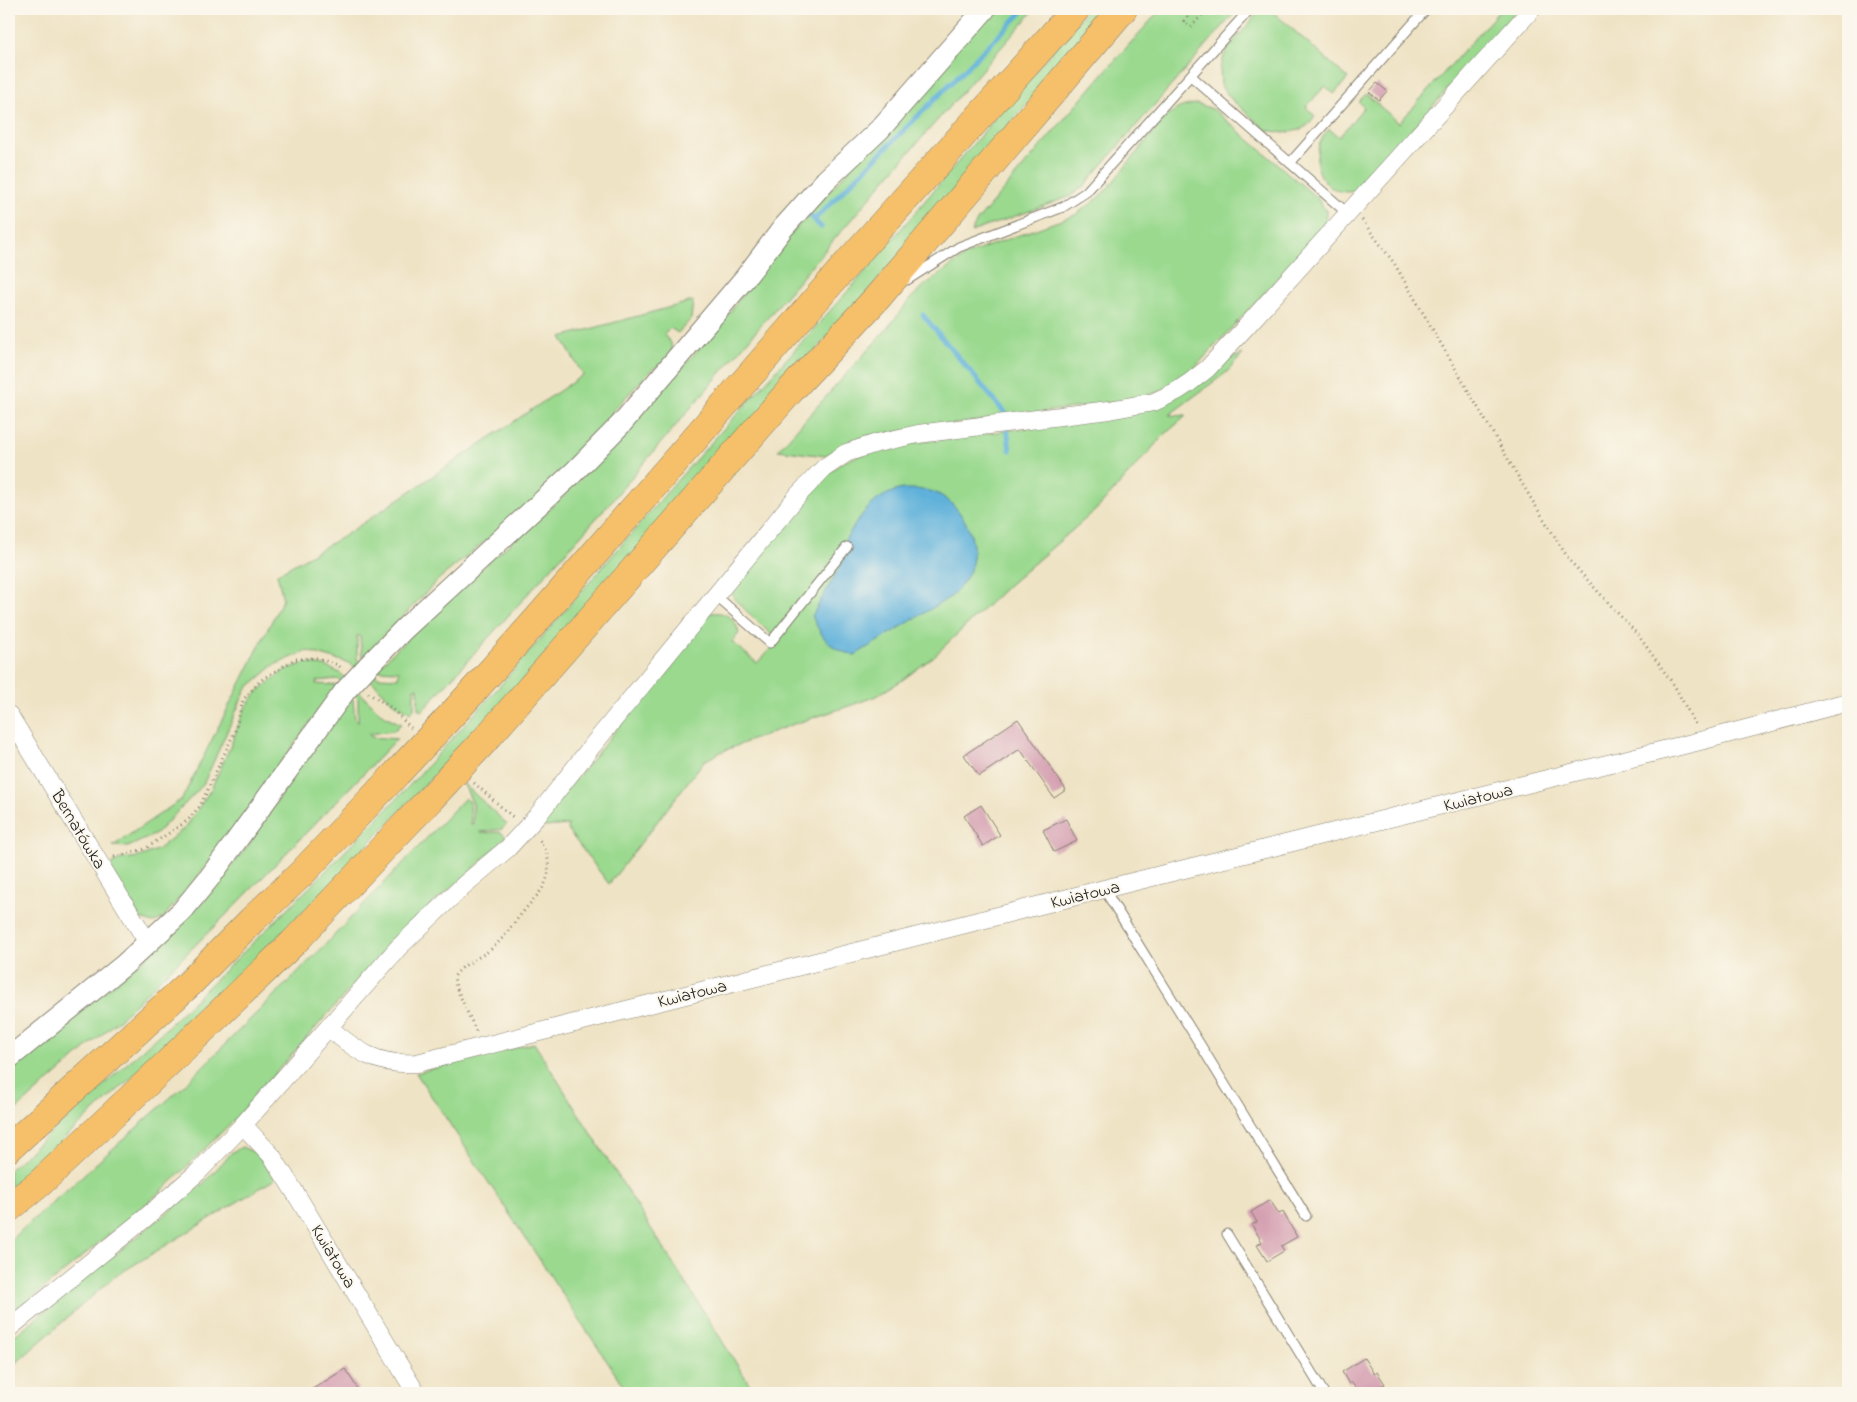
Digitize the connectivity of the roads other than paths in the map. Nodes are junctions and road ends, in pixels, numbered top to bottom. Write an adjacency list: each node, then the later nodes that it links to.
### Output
1 (986, 9): 16 (street, bridge)
2 (1076, 9): 20 (highway, bridge)
3 (1123, 9): 10 (highway)
4 (1250, 9): 7 (lane)
5 (1426, 9): 8 (lane)
6 (1532, 9): 9 (street)
7 (1191, 76): 8 (lane); 10 (lane)
8 (1290, 163): 9 (lane)
9 (1350, 210): 12 (street)
10 (876, 298): 21 (highway, bridge)
11 (848, 547): 12 (lane)
12 (716, 596): 17 (street, bridge)
13 (1848, 702): 15 (street, Kwiatowa)
14 (9, 715): 16 (street, Bernatówka)
15 (1104, 889): 17 (street, Kwiatowa); 22 (lane)
16 (148, 943): 18 (street)
17 (329, 1028): 19 (street)
18 (9, 1058)
19 (243, 1125): 24 (street); 25 (street, Kwiatowa)
20 (9, 1148)
21 (9, 1208)
22 (1306, 1216)
23 (1227, 1234): 26 (lane)
24 (9, 1328)
25 (416, 1393)
26 (1324, 1393)

